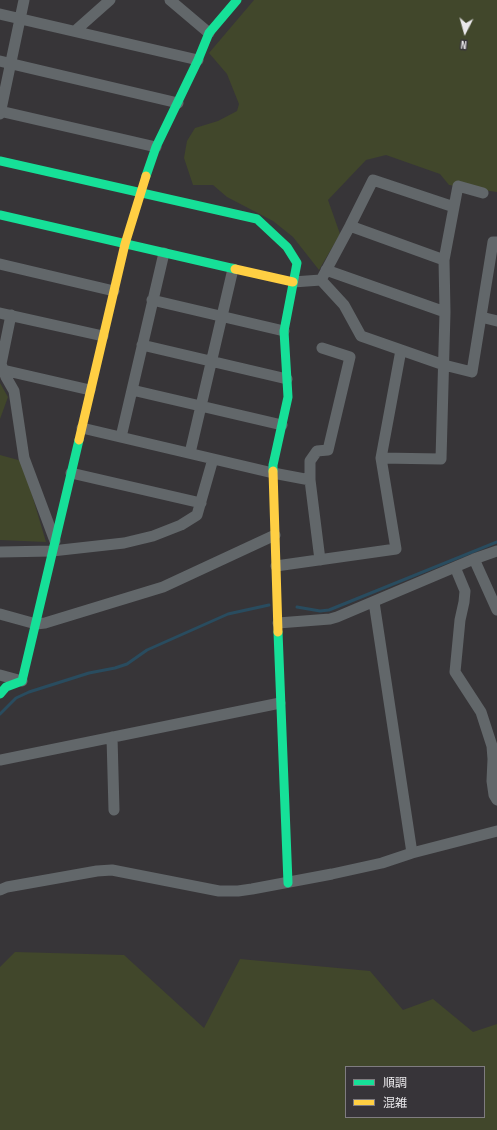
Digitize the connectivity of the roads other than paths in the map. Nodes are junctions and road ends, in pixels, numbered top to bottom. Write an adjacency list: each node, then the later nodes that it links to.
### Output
1 (24, 0): 6 (street)
2 (110, 0): 7 (street)
3 (170, 0): 8 (street)
4 (237, 0): 8 (street)
5 (0, 14): 6 (street)
6 (20, 19): 7 (street); 10 (street)
7 (75, 31): 9 (street)
8 (209, 33): 9 (street)
9 (198, 60): 11 (street)
10 (5, 62): 11 (street); 12 (street)
11 (178, 103): 13 (street)
12 (0, 112): 13 (street)
13 (156, 147): 15 (street)
14 (0, 160): 15 (street)
15 (140, 193): 21 (street); 27 (street)
16 (483, 193): 17 (street)
17 (454, 207): 19 (street); 23 (street)
18 (0, 215): 21 (street)
19 (350, 226): 23 (street); 26 (street)
20 (497, 242): 33 (street)
21 (125, 244): 22 (street); 28 (street)
22 (164, 253): 25 (street); 29 (street)
23 (444, 260): 30 (street)
24 (0, 264): 28 (street)
25 (233, 269): 27 (street); 32 (street)
26 (324, 275): 27 (street); 30 (street); 39 (street)
27 (293, 282): 35 (street)
28 (114, 291): 36 (street)
29 (152, 300): 32 (street); 37 (street)
30 (445, 312): 41 (street)
31 (6, 314): 36 (street); 42 (street)
32 (222, 316): 35 (street); 40 (street)
33 (481, 317): 34 (street); 41 (street)
34 (497, 321)
35 (284, 331): 43 (street)
36 (103, 336): 44 (street)
37 (142, 345): 40 (street); 45 (street)
38 (322, 348): 55 (street)
39 (401, 350): 41 (street); 51 (street)
40 (212, 361): 43 (street); 46 (street)
41 (444, 365): 51 (street)
42 (3, 370): 44 (street); 58 (street)
43 (287, 379): 47 (street)
44 (90, 390): 48 (street)
45 (132, 390): 46 (street); 49 (street)
46 (201, 406): 47 (street); 50 (street)
47 (282, 425): 54 (street)
48 (82, 428): 49 (street); 53 (street)
49 (120, 437): 50 (street)
50 (190, 454): 52 (street)
51 (381, 458): 62 (street)
52 (213, 459): 54 (street); 56 (street)
53 (71, 473): 56 (street); 58 (street)
54 (273, 473): 55 (street); 57 (street)
55 (310, 480): 62 (street)
56 (201, 503): 58 (street)
57 (275, 535): 63 (street); 69 (street)
58 (54, 546): 60 (street); 69 (street)
59 (497, 551): 61 (street)
60 (0, 552)
61 (474, 559): 64 (street); 66 (street)
62 (320, 560): 63 (street)
63 (276, 566): 68 (street)
64 (455, 568): 65 (street); 76 (street)
65 (374, 602): 68 (street); 79 (street)
66 (497, 610)
67 (0, 614): 69 (street)
68 (278, 623): 73 (street)
69 (36, 624): 71 (street)
70 (0, 674): 71 (street)
71 (22, 681): 72 (street)
72 (0, 694)
73 (280, 703): 74 (street); 80 (street)
74 (112, 737): 75 (street); 77 (street)
75 (0, 760)
76 (497, 800)
77 (114, 810)
78 (497, 830): 79 (street)
79 (412, 853): 80 (street)
80 (288, 883): 81 (street)
81 (0, 890)

